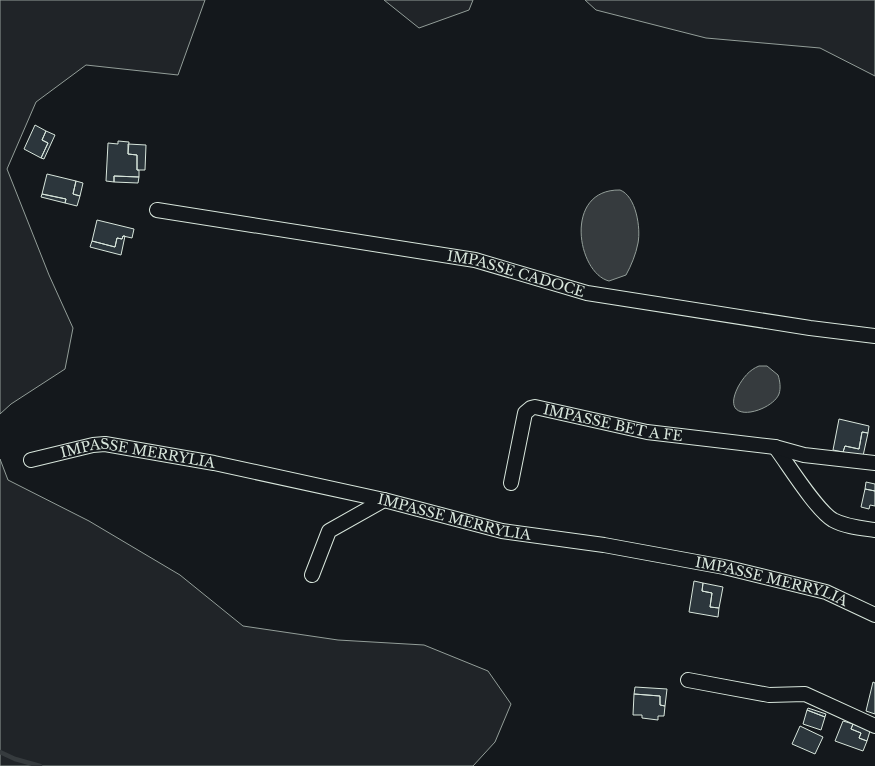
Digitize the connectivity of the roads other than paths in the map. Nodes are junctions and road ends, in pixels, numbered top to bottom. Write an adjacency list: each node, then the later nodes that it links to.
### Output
1 (157, 210): 2 (street, IMPASSE CADOCE)
2 (875, 336)
3 (775, 447): 5 (street, IMPASSE BET A FE); 6 (street, IMPASSE BET A FE); 8 (street)
4 (31, 460): 7 (street, IMPASSE MERRYLIA)
5 (875, 464)
6 (510, 483)
7 (384, 500): 9 (street); 10 (street, IMPASSE MERRYLIA)
8 (875, 530)
9 (312, 575)
10 (875, 615)
11 (688, 680): 12 (street)
12 (875, 726)

